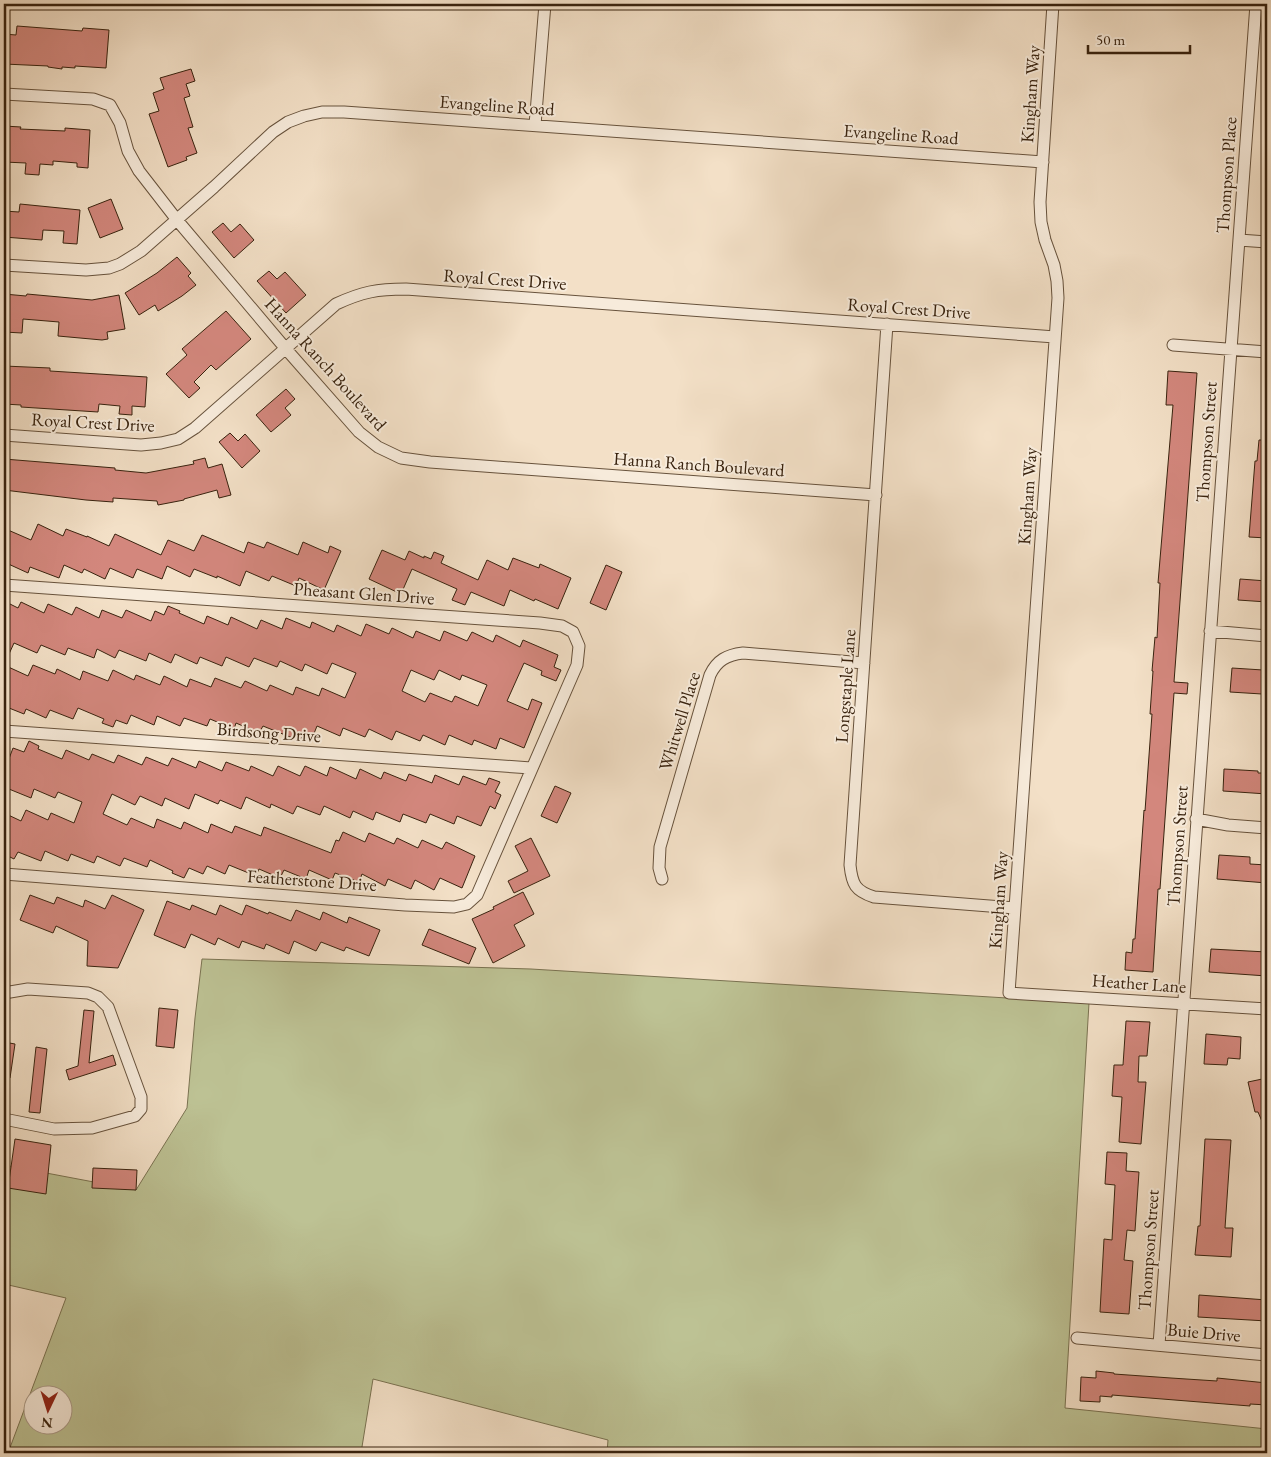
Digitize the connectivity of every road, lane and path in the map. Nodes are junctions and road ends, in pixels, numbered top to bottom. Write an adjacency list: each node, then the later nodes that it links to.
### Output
1 (545, 4): 5 (street)
2 (1053, 4): 6 (street, Kingham Way)
3 (1256, 4): 8 (street, Thompson Place)
4 (4, 94): 7 (street, Hanna Ranch Boulevard)
5 (536, 125): 6 (street, Evangeline Road); 7 (street, Evangeline Road)
6 (1043, 162): 12 (street, Kingham Way)
7 (177, 220): 10 (street, Evangeline Road); 14 (street, Hanna Ranch Boulevard)
8 (1238, 240): 9 (street); 15 (street, Thompson Place)
9 (1267, 242)
10 (4, 265)
11 (887, 324): 12 (street, Royal Crest Drive); 14 (street, Royal Crest Drive); 18 (street, Longstaple Lane)
12 (1056, 336): 29 (street, Kingham Way)
13 (1173, 345): 15 (street)
14 (286, 349): 17 (street, Royal Crest Drive); 18 (street, Hanna Ranch Boulevard)
15 (1230, 349): 16 (street); 20 (street, Thompson Street)
16 (1267, 352)
17 (4, 435)
18 (876, 495): 22 (street, Longstaple Lane)
19 (4, 585): 24 (street, Pheasant Glen Drive)
20 (1210, 631): 21 (street); 25 (street, Thompson Street)
21 (1267, 636)
22 (864, 663): 28 (street, Whitwell Place); 29 (street, Longstaple Lane)
23 (4, 731): 24 (street, Birdsong Drive)
24 (531, 768): 27 (street, Featherstone Drive)
25 (1196, 819): 26 (street); 32 (street, Thompson Street)
26 (1267, 828)
27 (4, 874)
28 (662, 879)
29 (1015, 908): 31 (street, Kingham Way)
30 (4, 993): 34 (street)
31 (1009, 993): 32 (street, Heather Lane)
32 (1183, 1003): 33 (street, Heather Lane); 36 (street, Thompson Street)
33 (1267, 1009)
34 (4, 1119)
35 (1077, 1338): 36 (street, Buie Drive)
36 (1159, 1346): 37 (street, Buie Drive)
37 (1267, 1355)

